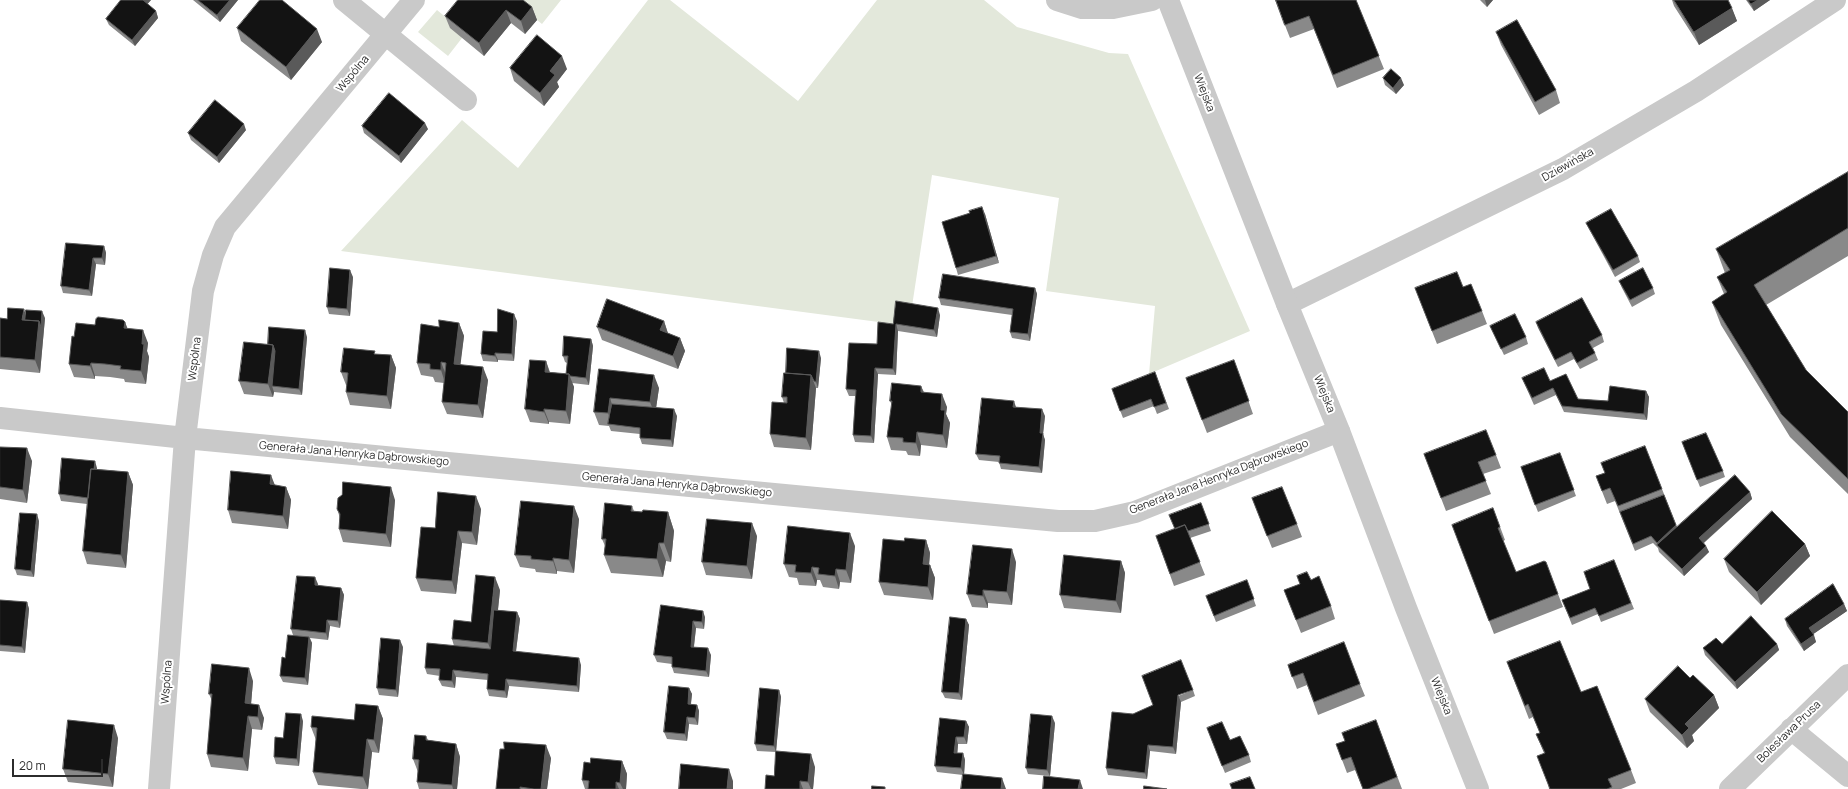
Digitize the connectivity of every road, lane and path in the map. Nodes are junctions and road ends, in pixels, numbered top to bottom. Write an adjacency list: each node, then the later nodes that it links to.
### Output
1 (344, 0): 7 (street)
2 (414, 0): 7 (street, Wspólna)
3 (1057, 0): 4 (street)
4 (1152, 0)
5 (1168, 0): 9 (street, Wiejska)
6 (1835, 0): 9 (street, Dziewińska)
7 (386, 34): 8 (street); 12 (street, Wspólna)
8 (466, 100)
9 (1287, 304): 11 (street, Wiejska)
10 (0, 418): 12 (street, Generała Jana Henryka Dąbrowskiego)
11 (1339, 431): 12 (street, Generała Jana Henryka Dąbrowskiego); 17 (street, Wiejska)
12 (185, 438): 16 (street, Wspólna)
13 (1848, 675): 14 (street, Bolesława Prusa)
14 (1791, 729): 15 (street); 18 (street, Bolesława Prusa)
15 (1848, 776)
16 (159, 789)
17 (1478, 789)
18 (1730, 789)

